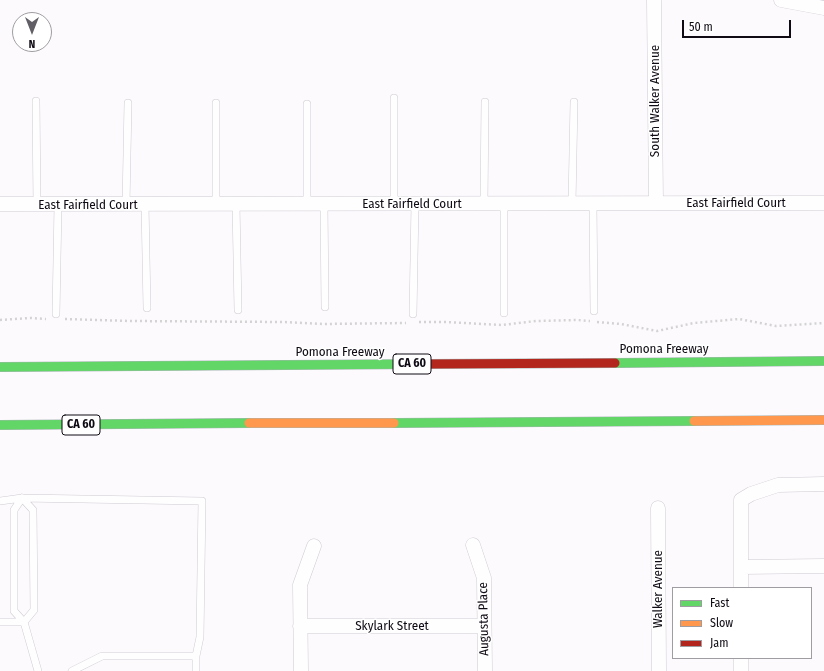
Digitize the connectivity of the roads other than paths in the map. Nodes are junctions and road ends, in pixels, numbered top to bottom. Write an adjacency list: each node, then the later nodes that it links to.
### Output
1 (654, 0): 15 (street, South Walker Avenue)
2 (781, 0): 3 (street)
3 (824, 8)
4 (394, 98): 23 (lane)
5 (36, 101): 25 (lane)
6 (485, 102): 11 (lane)
7 (574, 102): 13 (lane)
8 (128, 103): 27 (lane)
9 (216, 103): 19 (lane)
10 (307, 104): 21 (lane)
11 (484, 203): 12 (street, East Fairfield Court); 24 (street, East Fairfield Court)
12 (504, 203): 13 (street, East Fairfield Court); 32 (lane)
13 (572, 203): 14 (street, East Fairfield Court)
14 (593, 203): 15 (street, East Fairfield Court); 31 (lane)
15 (656, 203): 16 (street, East Fairfield Court)
16 (824, 203)
17 (0, 204): 25 (street, East Fairfield Court)
18 (145, 204): 19 (street, East Fairfield Court); 27 (street, East Fairfield Court); 29 (lane)
19 (216, 204): 20 (street, East Fairfield Court)
20 (236, 204): 21 (street, East Fairfield Court); 30 (lane)
21 (308, 204): 22 (street, East Fairfield Court)
22 (324, 204): 23 (street, East Fairfield Court); 28 (lane)
23 (394, 204): 24 (street, East Fairfield Court)
24 (415, 204): 33 (lane)
25 (37, 205): 26 (street, East Fairfield Court)
26 (58, 205): 27 (street, East Fairfield Court); 34 (lane)
27 (126, 205)
28 (325, 307)
29 (147, 308)
30 (238, 310)
31 (594, 311)
32 (504, 313)
33 (413, 314)
34 (57, 317)
35 (824, 361): 36 (highway, Pomona Freeway / CA 60)
36 (0, 367)
37 (824, 420): 38 (highway, CA 60)
38 (161, 424): 39 (highway, CA 60); 40 (highway)
39 (0, 425)
40 (0, 434)
41 (824, 484): 48 (street)
42 (22, 498): 43 (lane); 51 (lane); 51 (lane); 54 (lane)
43 (0, 501)
44 (658, 508): 61 (street, Walker Avenue)
45 (473, 545): 53 (street, Augusta Place)
46 (314, 546): 52 (street)
47 (824, 566): 48 (street)
48 (741, 567): 49 (street)
49 (741, 587)
50 (0, 622): 51 (lane)
51 (24, 622): 56 (lane)
52 (300, 626): 53 (street, Skylark Street); 59 (street)
53 (484, 626): 60 (street, Augusta Place)
54 (196, 656): 57 (lane); 58 (lane)
55 (741, 659): 62 (street)
56 (38, 671)
57 (72, 671)
58 (196, 671)
59 (301, 671)
60 (484, 671)
61 (659, 671)
62 (741, 671)

